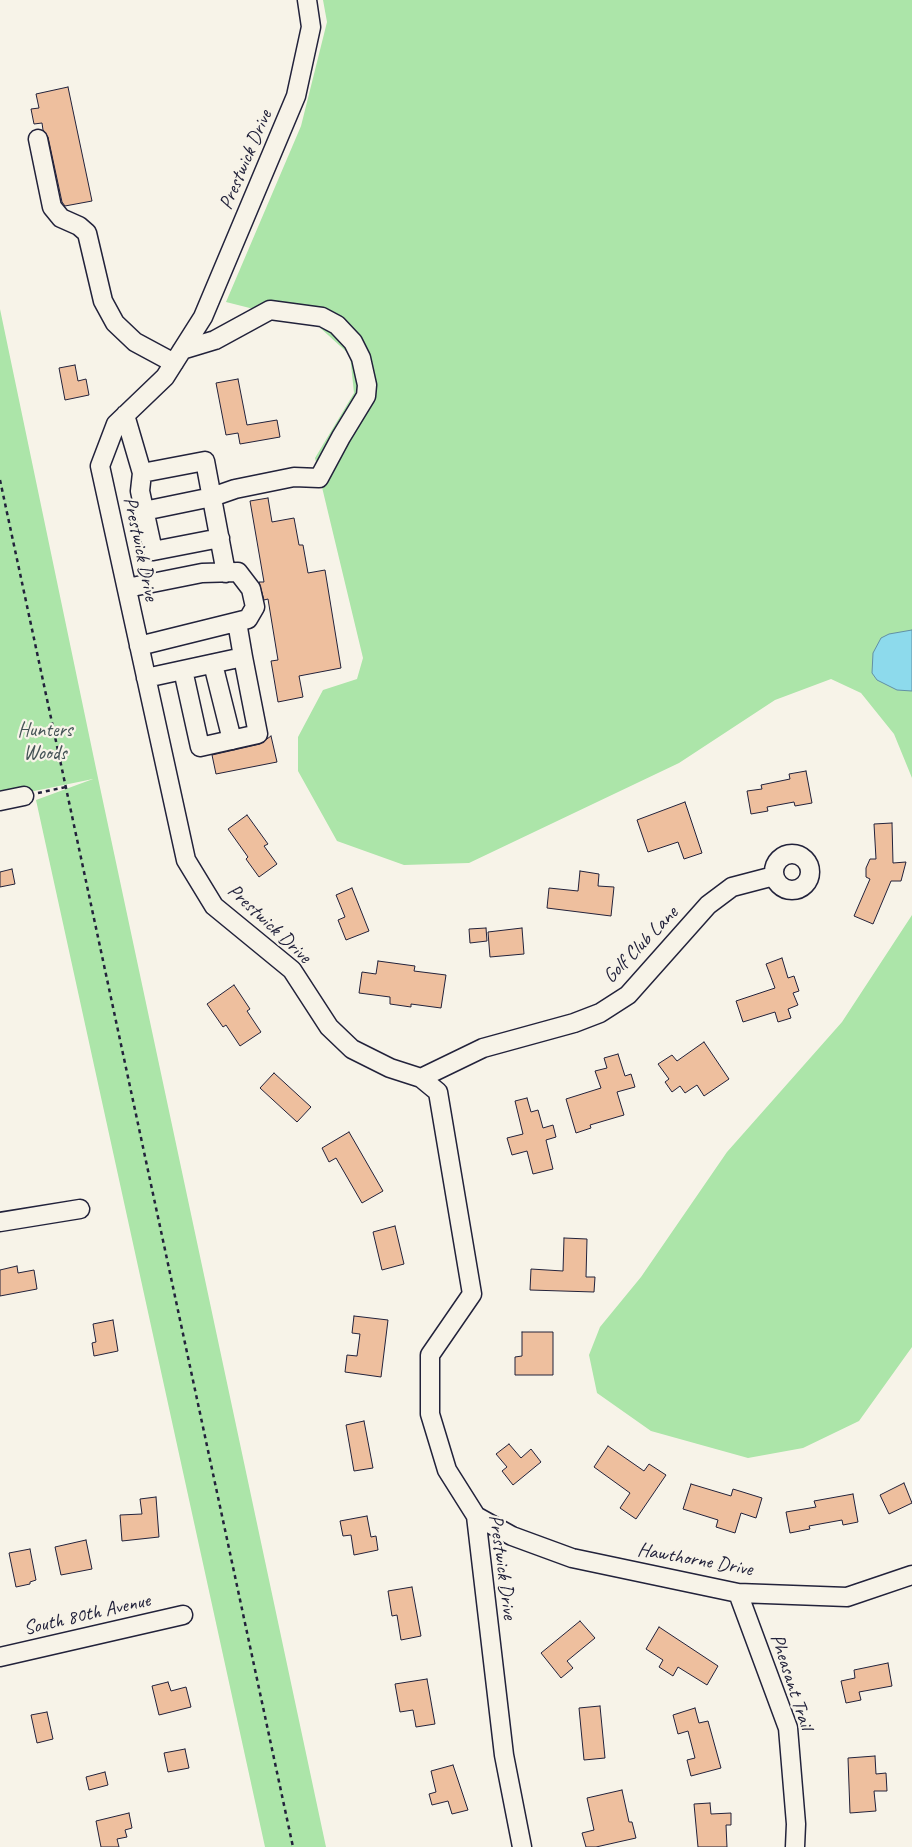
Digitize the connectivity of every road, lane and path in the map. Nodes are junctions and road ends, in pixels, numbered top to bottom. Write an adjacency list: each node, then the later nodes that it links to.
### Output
1 (308, 0): 3 (street, Prestwick Drive)
2 (38, 139): 3 (street)
3 (178, 357): 4 (street, Prestwick Drive); 7 (street)
4 (125, 415): 5 (street); 11 (street, Prestwick Drive)
5 (142, 473): 7 (street); 8 (street)
6 (0, 480): 19 (path)
7 (212, 497): 8 (street); 9 (street)
8 (144, 511): 9 (street)
9 (220, 538): 10 (street)
10 (226, 573): 11 (street); 12 (street)
11 (127, 588): 13 (street, Prestwick Drive)
12 (237, 622): 13 (street); 14 (street)
13 (139, 646): 17 (street, Prestwick Drive)
14 (242, 657): 15 (street); 18 (street)
15 (213, 664): 16 (street); 18 (street)
16 (183, 670): 17 (street); 18 (street)
17 (146, 678): 23 (street, Prestwick Drive)
18 (232, 740)
19 (66, 788): 20 (path); 31 (path)
20 (24, 796): 21 (street)
21 (0, 802)
22 (774, 876): 23 (street, Golf Club Lane)
23 (421, 1078): 26 (street, Prestwick Drive)
24 (80, 1209): 25 (street)
25 (0, 1222)
26 (476, 1516): 28 (street, Hawthorne Drive); 32 (street, Prestwick Drive)
27 (912, 1575): 28 (street, Hawthorne Drive)
28 (738, 1592): 33 (street, Pheasant Trail)
29 (183, 1615): 30 (street, South 80th Avenue)
30 (0, 1657)
31 (293, 1847)
32 (522, 1847)
33 (795, 1847)

